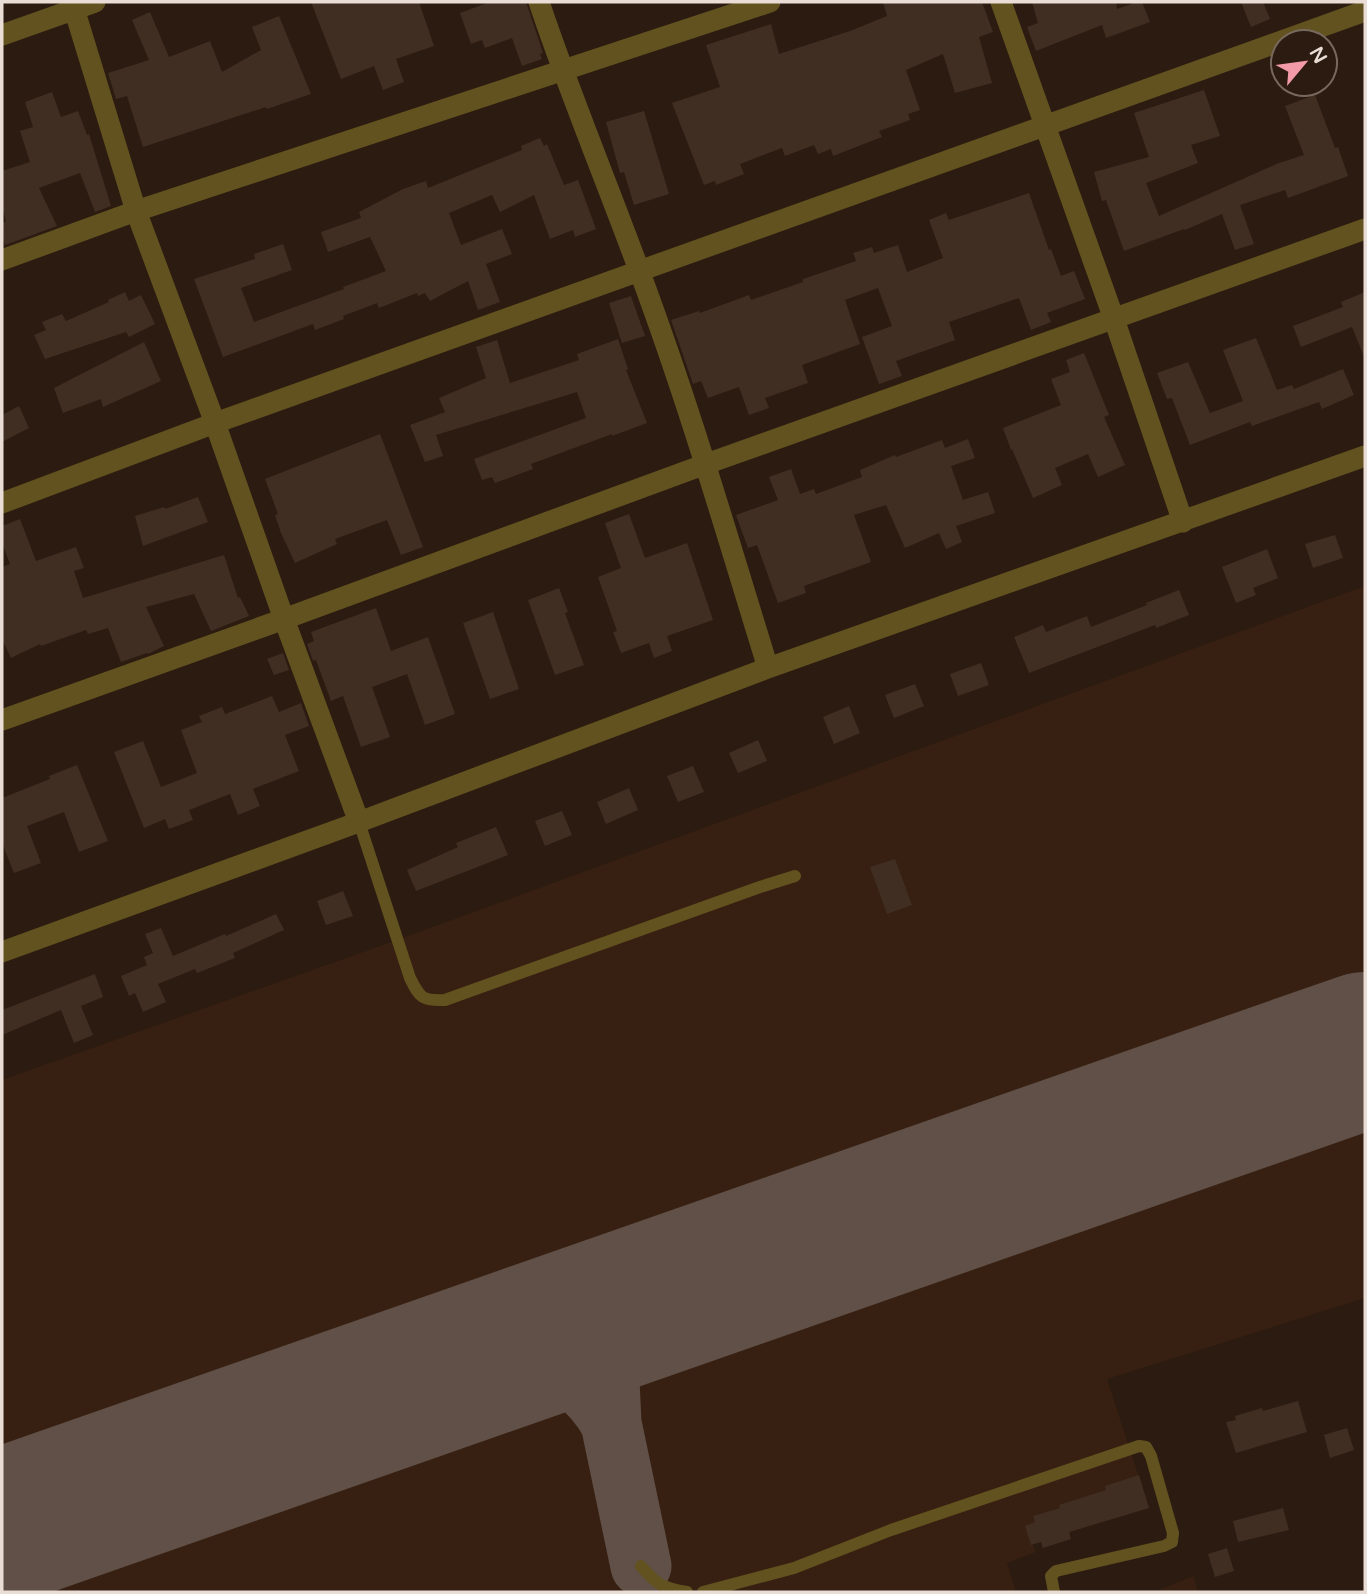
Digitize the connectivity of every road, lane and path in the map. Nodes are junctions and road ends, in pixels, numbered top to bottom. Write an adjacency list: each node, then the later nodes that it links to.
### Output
1 (95, 2): 5 (street)
2 (539, 2): 8 (street)
3 (770, 2): 8 (street)
4 (1001, 2): 9 (street)
5 (73, 5): 7 (street); 10 (street)
6 (1365, 11): 9 (street)
7 (2, 35)
8 (562, 71): 10 (street); 13 (street)
9 (1045, 126): 13 (street); 14 (street)
10 (136, 211): 12 (street); 15 (street)
11 (1365, 229): 14 (street)
12 (2, 260)
13 (640, 271): 15 (street); 17 (street)
14 (1115, 319): 17 (street); 19 (street)
15 (215, 423): 18 (street); 20 (street)
16 (1365, 456): 19 (street)
17 (706, 464): 20 (street); 21 (street)
18 (2, 503)
19 (1184, 522): 21 (street)
20 (284, 619): 22 (street); 23 (street)
21 (768, 668): 23 (street)
22 (2, 720)
23 (359, 822): 24 (lane); 25 (street)
24 (795, 876)
25 (2, 952)
26 (641, 1566): 27 (lane)
27 (687, 1592)
28 (703, 1592): 29 (lane)
29 (1054, 1592)

